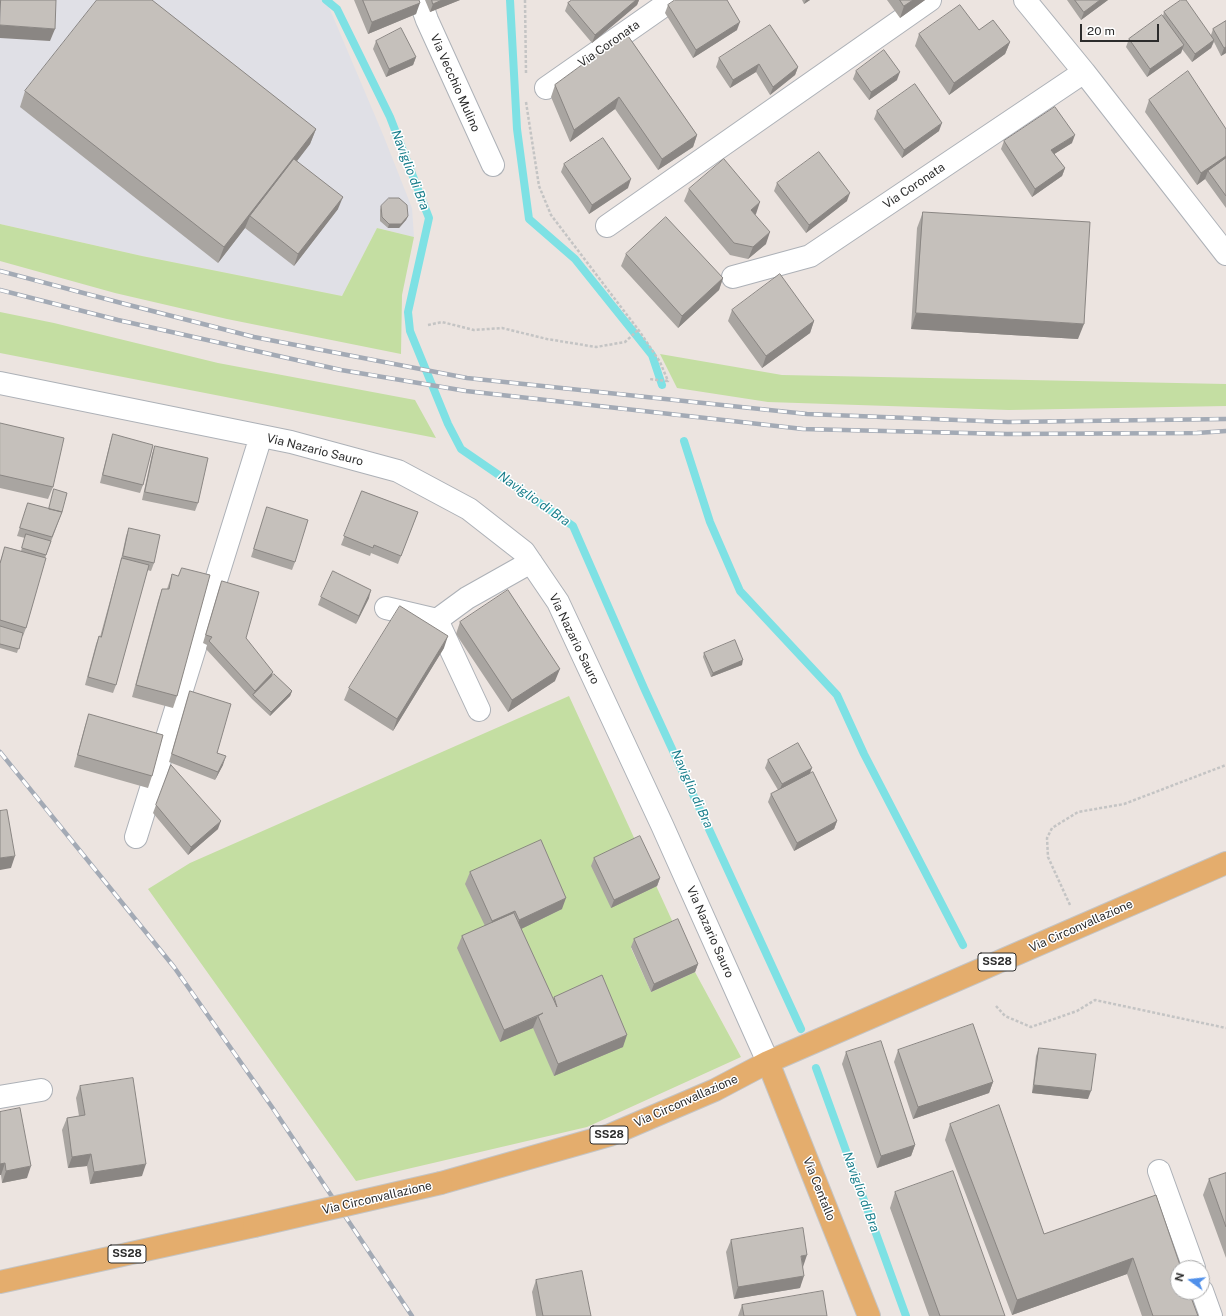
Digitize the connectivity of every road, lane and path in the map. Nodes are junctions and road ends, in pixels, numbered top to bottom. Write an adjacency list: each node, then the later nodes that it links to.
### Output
1 (420, 0): 7 (street, Via Vecchio Mulino)
2 (672, 0): 6 (street, Via Coronata)
3 (930, 0): 9 (street)
4 (1025, 0): 5 (street)
5 (1084, 72): 10 (street); 11 (street, Via Coronata)
6 (546, 88)
7 (493, 165)
8 (539, 186): 13 (path)
9 (607, 226)
10 (1226, 254)
11 (733, 277)
12 (428, 325): 13 (path)
13 (638, 330): 14 (path)
14 (650, 379)
15 (0, 383): 16 (street, Via Nazario Sauro)
16 (260, 436): 17 (street, Via Nazario Sauro); 22 (street)
17 (531, 562): 19 (street); 27 (street, Via Nazario Sauro)
18 (386, 608): 19 (street)
19 (437, 620): 20 (street)
20 (479, 710)
21 (1226, 764): 24 (path)
22 (136, 837)
23 (1226, 863): 24 (main road, Via Circonvallazione / SS28)
24 (1079, 927): 27 (main road, Via Circonvallazione / SS28)
25 (996, 1006): 26 (path)
26 (1226, 1028)
27 (768, 1062): 32 (main road, Via Circonvallazione / SS28, bridge); 34 (main road, Via Centallo)
28 (41, 1090): 29 (street)
29 (0, 1097)
30 (1159, 1171): 31 (street)
31 (1191, 1260)
32 (0, 1282)
33 (1205, 1300): 35 (street)
34 (869, 1316)
35 (1211, 1316)

